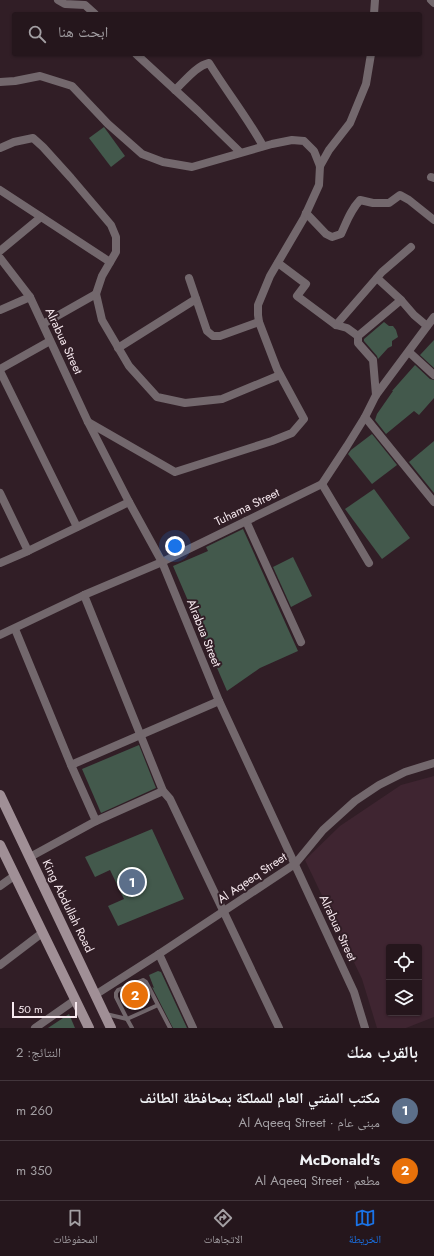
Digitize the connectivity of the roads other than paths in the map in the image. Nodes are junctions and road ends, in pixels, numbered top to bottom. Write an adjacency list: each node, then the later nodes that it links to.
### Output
1 (58, 0): 5 (street)
2 (375, 0): 6 (street)
3 (431, 0): 4 (street)
4 (434, 3)
5 (93, 12)
6 (374, 12)
7 (138, 56): 10 (street)
8 (371, 56): 14 (street)
9 (0, 82): 13 (street)
10 (175, 90): 11 (street); 13 (street)
11 (263, 146): 13 (street); 14 (street)
12 (0, 148): 22 (street)
13 (240, 152)
14 (320, 166): 16 (street)
15 (0, 190): 17 (street)
16 (306, 213): 18 (street); 23 (street)
17 (41, 217): 20 (street); 22 (street)
18 (434, 220)
19 (411, 247): 25 (street)
20 (0, 251)
21 (0, 258): 27 (street, Alrabua Street)
22 (110, 262): 26 (street)
23 (278, 263): 32 (street); 34 (street)
24 (188, 278): 28 (street)
25 (376, 278): 29 (street); 34 (street)
26 (96, 294): 33 (street); 38 (street)
27 (30, 297): 30 (street); 33 (street, Alrabua Street)
28 (196, 299): 32 (street); 38 (street)
29 (401, 300): 35 (street); 36 (street)
30 (0, 310)
31 (434, 316): 35 (street)
32 (259, 322): 41 (street)
33 (42, 324): 37 (street, Alrabua Street)
34 (336, 325): 36 (street)
35 (427, 326): 39 (street)
36 (358, 336): 43 (street)
37 (50, 341): 40 (street); 45 (street, Alrabua Street)
38 (118, 348): 41 (street)
39 (409, 352): 42 (street); 43 (street)
40 (0, 370): 51 (street)
41 (280, 375): 45 (street)
42 (434, 375)
43 (376, 395): 44 (street)
44 (365, 417): 46 (street); 49 (street)
45 (88, 422): 48 (street, Alrabua Street)
46 (322, 484): 50 (street, Tuhama Street); 54 (street)
47 (0, 493): 52 (street)
48 (129, 502): 51 (street); 53 (street, Alrabua Street)
49 (434, 502)
50 (246, 521): 53 (street, Tuhama Street); 59 (street)
51 (77, 527): 52 (street)
52 (28, 551): 55 (street)
53 (162, 562): 56 (street, Tuhama Street); 60 (street, Alrabua Street)
54 (369, 562)
55 (0, 563)
56 (84, 595): 57 (street, Tuhama Street); 61 (street)
57 (15, 629): 58 (street, Tuhama Street); 63 (street)
58 (0, 635)
59 (301, 642)
60 (219, 701): 61 (street); 69 (street, Alrabua Street)
61 (139, 735): 63 (street); 64 (street)
62 (434, 763): 69 (street, Al Aqeeq Street)
63 (71, 765): 66 (street)
64 (163, 791): 66 (street); 72 (street)
65 (0, 795): 68 (main road, King Abdullah Road)
66 (96, 821): 68 (street)
67 (0, 845): 70 (main road)
68 (30, 857): 76 (main road, King Abdullah Road)
69 (295, 864): 72 (street, Al Aqeeq Street); 88 (street, Alrabua Street)
70 (14, 876): 71 (street); 73 (main road)
71 (0, 886)
72 (223, 911): 74 (street, Al Aqeeq Street); 87 (street)
73 (42, 933): 75 (street); 77 (main road)
74 (159, 954): 76 (street, Al Aqeeq Street); 86 (street)
75 (0, 965)
76 (96, 994): 79 (main road, King Abdullah Road)
77 (76, 1000): 81 (street); 82 (main road)
78 (158, 1005): 80 (lane); 80 (lane); 85 (lane)
79 (104, 1013): 80 (lane); 83 (main road, King Abdullah Road)
80 (127, 1019): 84 (lane)
81 (35, 1028)
82 (89, 1028)
83 (111, 1028)
84 (132, 1028)
85 (170, 1028)
86 (193, 1028)
87 (279, 1028)
88 (366, 1028)

